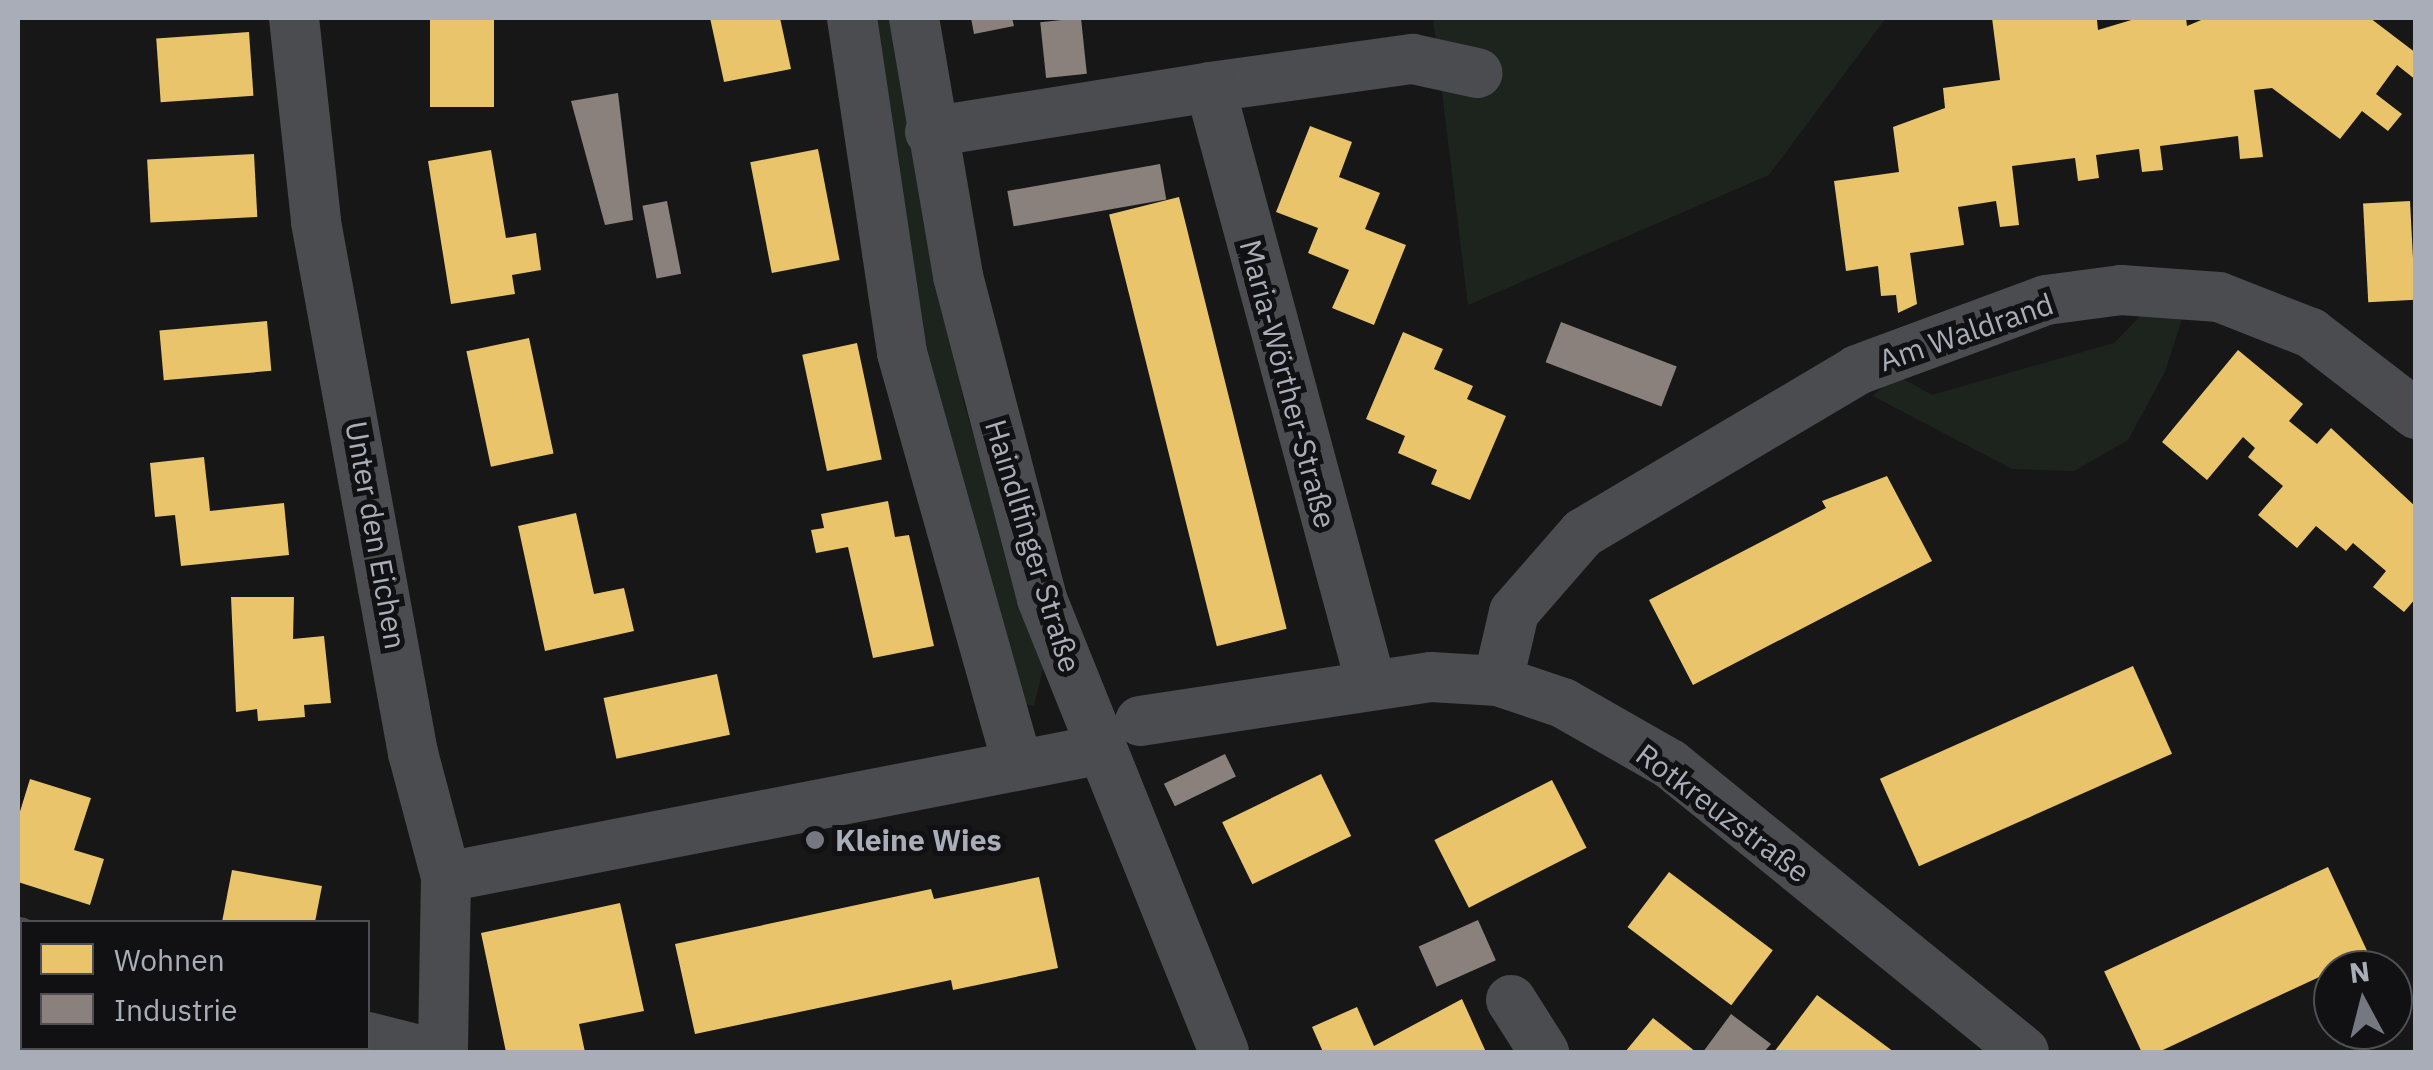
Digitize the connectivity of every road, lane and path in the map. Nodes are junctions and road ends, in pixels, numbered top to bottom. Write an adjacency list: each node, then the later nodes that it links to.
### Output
1 (294, 18): 13 (street, Unter den Eichen)
2 (852, 18): 12 (street)
3 (914, 18): 6 (street, Haindlfinger Straße)
4 (1478, 73): 5 (street)
5 (1210, 86): 6 (street); 8 (street, Maria-Wörther-Straße)
6 (930, 132): 11 (street, Haindlfinger Straße)
7 (2416, 414): 9 (street, Am Waldrand)
8 (1370, 680): 9 (street, Rotkreuzstraße); 10 (street, Rotkreuzstraße)
9 (1498, 681): 20 (street, Rotkreuzstraße)
10 (1140, 721)
11 (1098, 750): 12 (street); 18 (street, Haindlfinger Straße)
12 (1017, 763): 13 (street)
13 (446, 877): 17 (street, Unter den Eichen)
14 (1511, 1000): 19 (street)
15 (370, 1037): 16 (street)
16 (428, 1052)
17 (443, 1052)
18 (1224, 1052)
19 (1544, 1052)
20 (2024, 1052)

